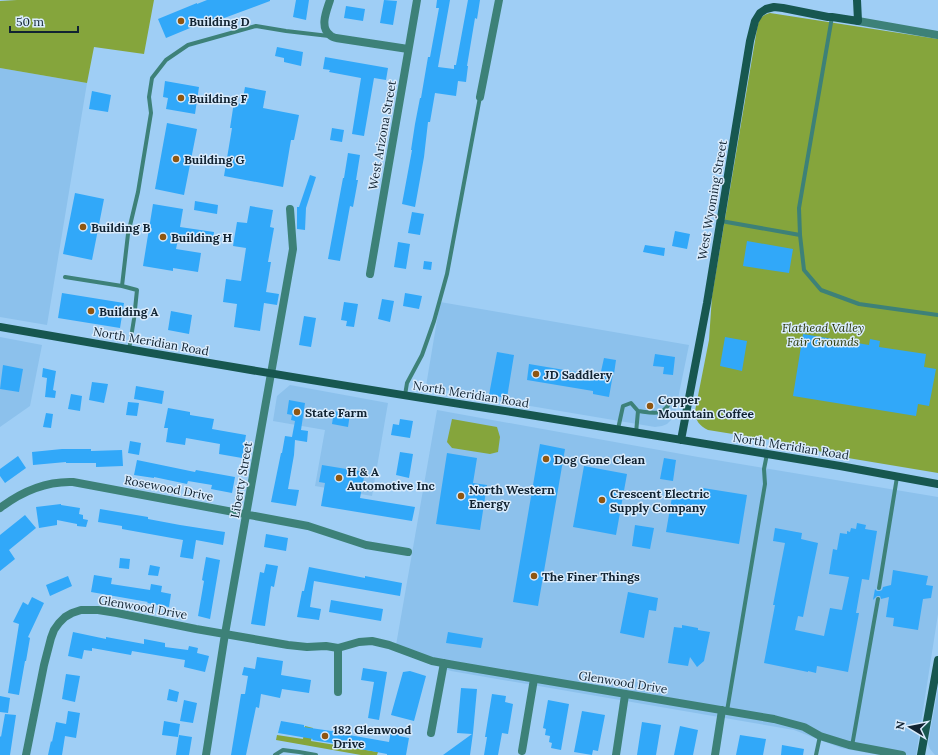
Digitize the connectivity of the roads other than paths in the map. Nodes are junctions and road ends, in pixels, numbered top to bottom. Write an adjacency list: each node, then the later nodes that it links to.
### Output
1 (330, 0): 8 (street)
2 (417, 0): 9 (street, West Arizona Street)
3 (499, 0): 10 (street)
4 (857, 0): 6 (main road)
5 (832, 17): 6 (main road, West Wyoming Street); 12 (main road, West Wyoming Street); 13 (lane)
6 (858, 21): 7 (street)
7 (938, 35)
8 (330, 36): 9 (street); 16 (lane)
9 (408, 49): 14 (street, West Arizona Street)
10 (480, 96): 21 (lane)
11 (290, 209): 20 (street, Liberty Street)
12 (721, 221): 13 (lane); 26 (main road, West Wyoming Street)
13 (800, 235): 17 (lane)
14 (370, 274)
15 (65, 277): 16 (lane)
16 (122, 286): 19 (lane)
17 (938, 315)
18 (0, 327): 19 (main road, North Meridian Road)
19 (129, 350): 20 (main road, North Meridian Road)
20 (272, 374): 21 (main road, North Meridian Road); 31 (street, Liberty Street)
21 (404, 396): 24 (main road, North Meridian Road)
22 (671, 399): 23 (lane)
23 (638, 411): 24 (lane); 25 (lane)
24 (617, 430): 25 (main road, North Meridian Road)
25 (636, 433): 26 (main road, North Meridian Road)
26 (681, 440): 27 (main road, North Meridian Road)
27 (767, 454): 28 (main road, North Meridian Road); 42 (lane)
28 (897, 476): 29 (main road, North Meridian Road); 33 (lane)
29 (938, 484)
30 (0, 508): 31 (street, Rosewood Drive)
31 (247, 515): 32 (street, Rosewood Drive); 35 (street, Liberty Street)
32 (408, 552)
33 (879, 588)
34 (878, 600): 45 (lane)
35 (225, 634): 36 (street, Glenwood Drive); 47 (street, Glenwood Drive); 48 (street, Liberty Street)
36 (338, 648): 38 (street, Glenwood Drive); 40 (street)
37 (938, 660): 55 (main road)
38 (444, 663): 39 (street, Glenwood Drive); 43 (street)
39 (534, 679): 41 (street, Glenwood Drive); 46 (street)
40 (338, 692)
41 (625, 694): 42 (street, Glenwood Drive); 51 (street)
42 (725, 710): 44 (street, Glenwood Drive); 52 (street)
43 (431, 733)
44 (820, 736): 45 (street, Glenwood Drive); 53 (lane)
45 (852, 746): 54 (street, Glenwood Drive)
46 (522, 751)
47 (26, 755)
48 (206, 755)
49 (274, 755): 50 (lane)
50 (316, 755)
51 (616, 755)
52 (715, 755)
53 (816, 755)
54 (902, 755)
55 (921, 755)

